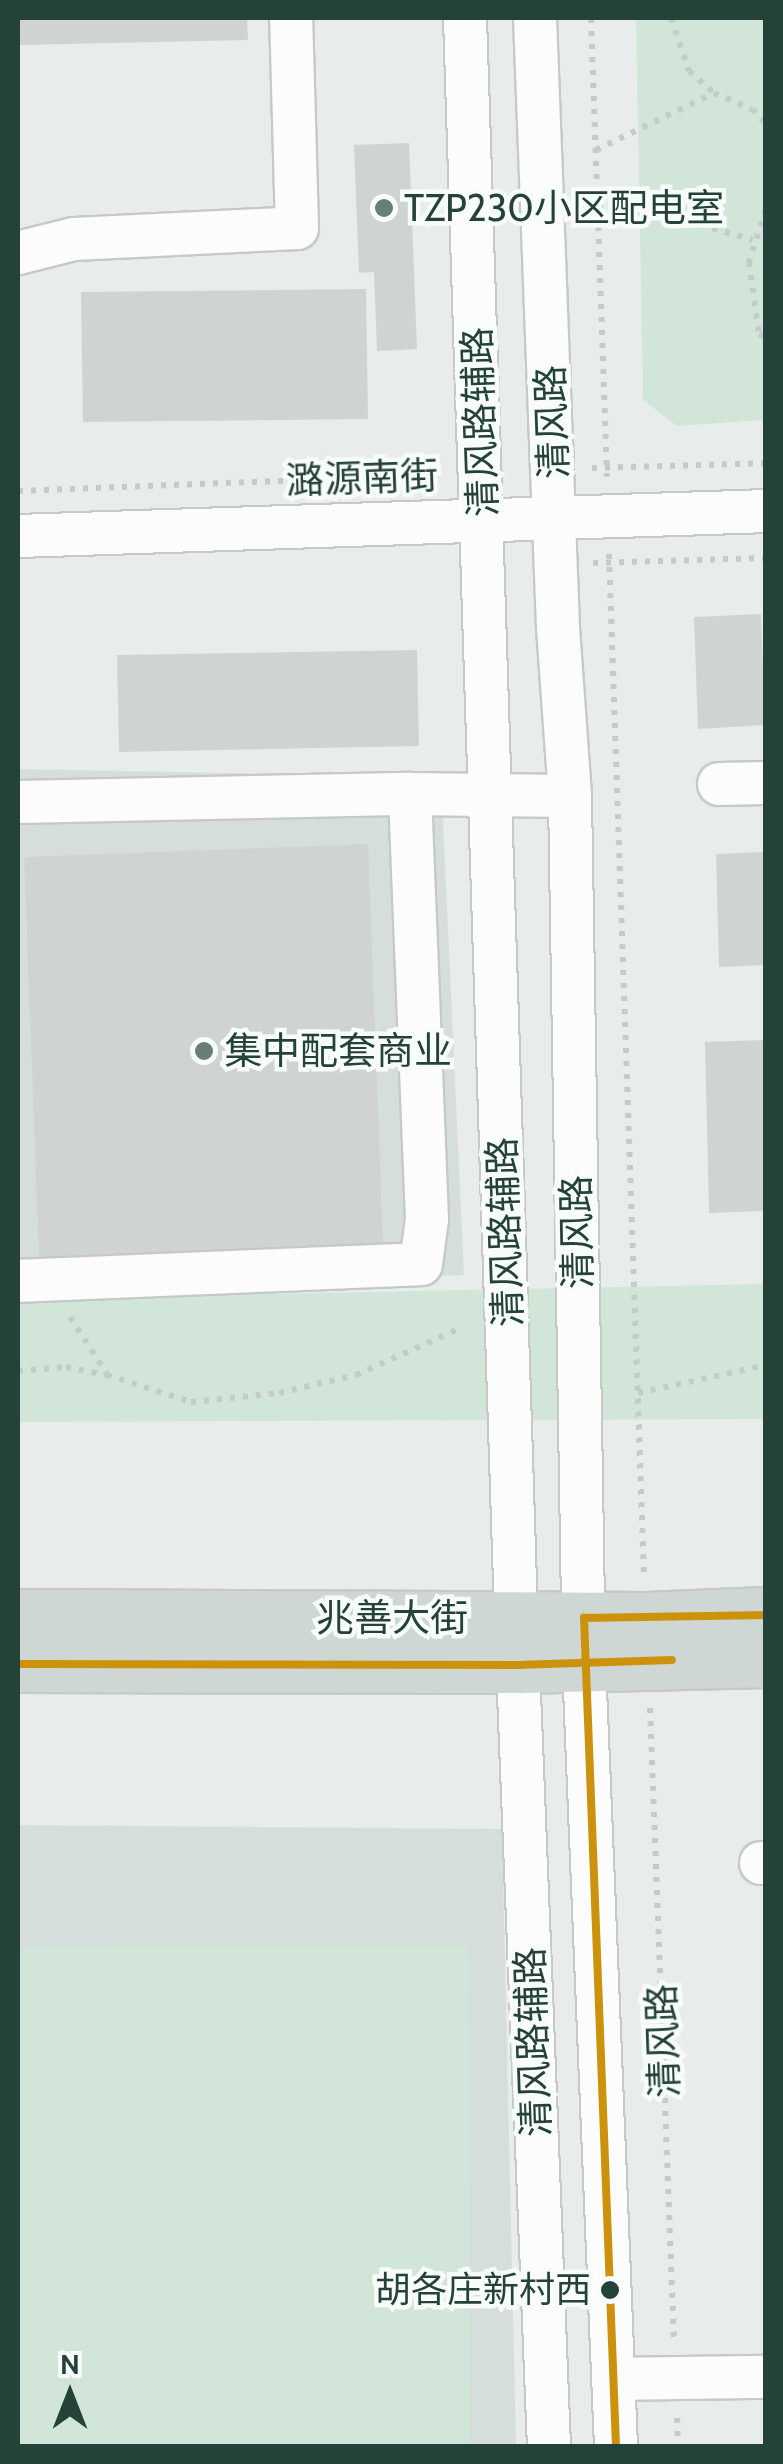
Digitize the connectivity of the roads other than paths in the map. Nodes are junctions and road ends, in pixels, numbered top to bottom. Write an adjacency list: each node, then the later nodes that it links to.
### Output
1 (290, 18): 4 (street)
2 (465, 18): 7 (street, 清风路辅路)
3 (535, 18): 6 (street, 清风路)
4 (18, 253)
5 (766, 510): 6 (street, 潞源南街)
6 (556, 517): 7 (street, 潞源南街); 12 (street, 清风路)
7 (483, 522): 8 (street, 潞源南街); 13 (street, 清风路辅路)
8 (18, 536)
9 (766, 783): 10 (street)
10 (719, 784)
11 (410, 794): 13 (street); 14 (street); 15 (street)
12 (570, 796): 13 (street); 20 (street, 清风路)
13 (492, 797): 19 (street, 清风路辅路)
14 (18, 802)
15 (31, 1280)
16 (766, 1615): 18 (main road, 兆善大街)
17 (18, 1617): 19 (main road, 兆善大街)
18 (647, 1640): 20 (main road, 兆善大街); 21 (main road, 兆善大街)
19 (518, 1641): 20 (main road, 兆善大街); 22 (main road, 兆善大街); 25 (street, 清风路辅路)
20 (584, 1641): 24 (street, 清风路)
21 (766, 1659)
22 (18, 1664)
23 (766, 2377): 24 (street)
24 (614, 2379): 26 (street, 清风路)
25 (549, 2446)
26 (616, 2446)

